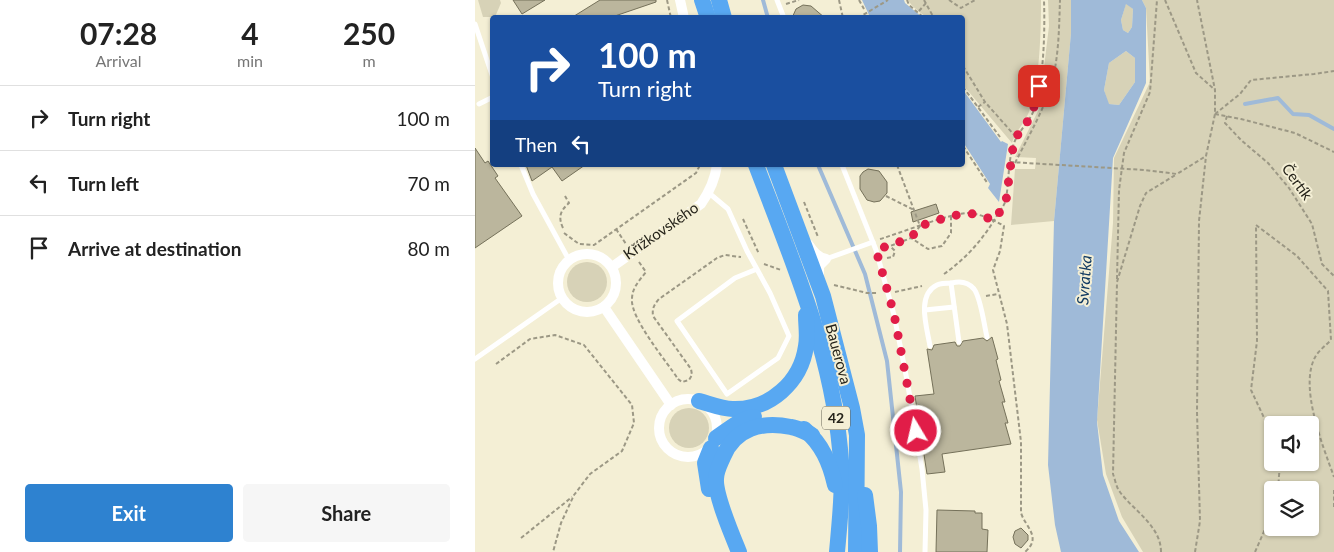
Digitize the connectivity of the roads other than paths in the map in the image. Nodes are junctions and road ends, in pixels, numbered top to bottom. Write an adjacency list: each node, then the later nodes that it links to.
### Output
1 (680, 0): 5 (street)
2 (703, 0): 6 (highway)
3 (719, 0): 7 (highway)
4 (778, 3): 8 (lane)
5 (683, 15)
6 (707, 15)
7 (724, 15)
8 (783, 15)
9 (475, 24): 10 (lane)
10 (490, 69)
11 (490, 98): 12 (lane)
12 (479, 104)
13 (522, 167): 22 (lane)
14 (717, 167): 18 (street, Křížkovského)
15 (757, 167): 27 (highway, 42)
16 (775, 167): 19 (highway, Bauerova / 42)
17 (843, 167): 20 (lane)
18 (709, 193): 23 (street, Křížkovského); 24 (lane)
19 (797, 227): 21 (street); 27 (highway, Bauerova / 42)
20 (873, 242): 21 (lane); 46 (lane)
21 (825, 259): 27 (street)
22 (569, 260): 23 (street); 26 (street)
23 (611, 266): 28 (street)
24 (757, 269): 24 (lane)
25 (951, 283): 29 (lane); 30 (lane); 31 (lane)
26 (562, 298): 28 (street); 34 (lane)
27 (815, 298): 35 (highway); 38 (highway, Bauerova / 42); 40 (highway, 42)
28 (604, 307): 36 (street)
29 (954, 307): 30 (lane); 32 (lane)
30 (925, 310): 33 (lane)
31 (987, 337)
32 (959, 342)
33 (930, 346)
34 (475, 359)
35 (699, 401): 36 (street); 39 (street)
36 (671, 405): 39 (street)
37 (812, 435): 39 (highway); 40 (highway); 41 (highway)
38 (857, 435): 44 (highway, Bauerova / 42); 45 (highway)
39 (713, 443): 41 (highway)
40 (841, 507): 43 (highway, 42)
41 (732, 536): 42 (highway)
42 (739, 552)
43 (837, 552)
44 (856, 552)
45 (870, 552)
46 (925, 552)

